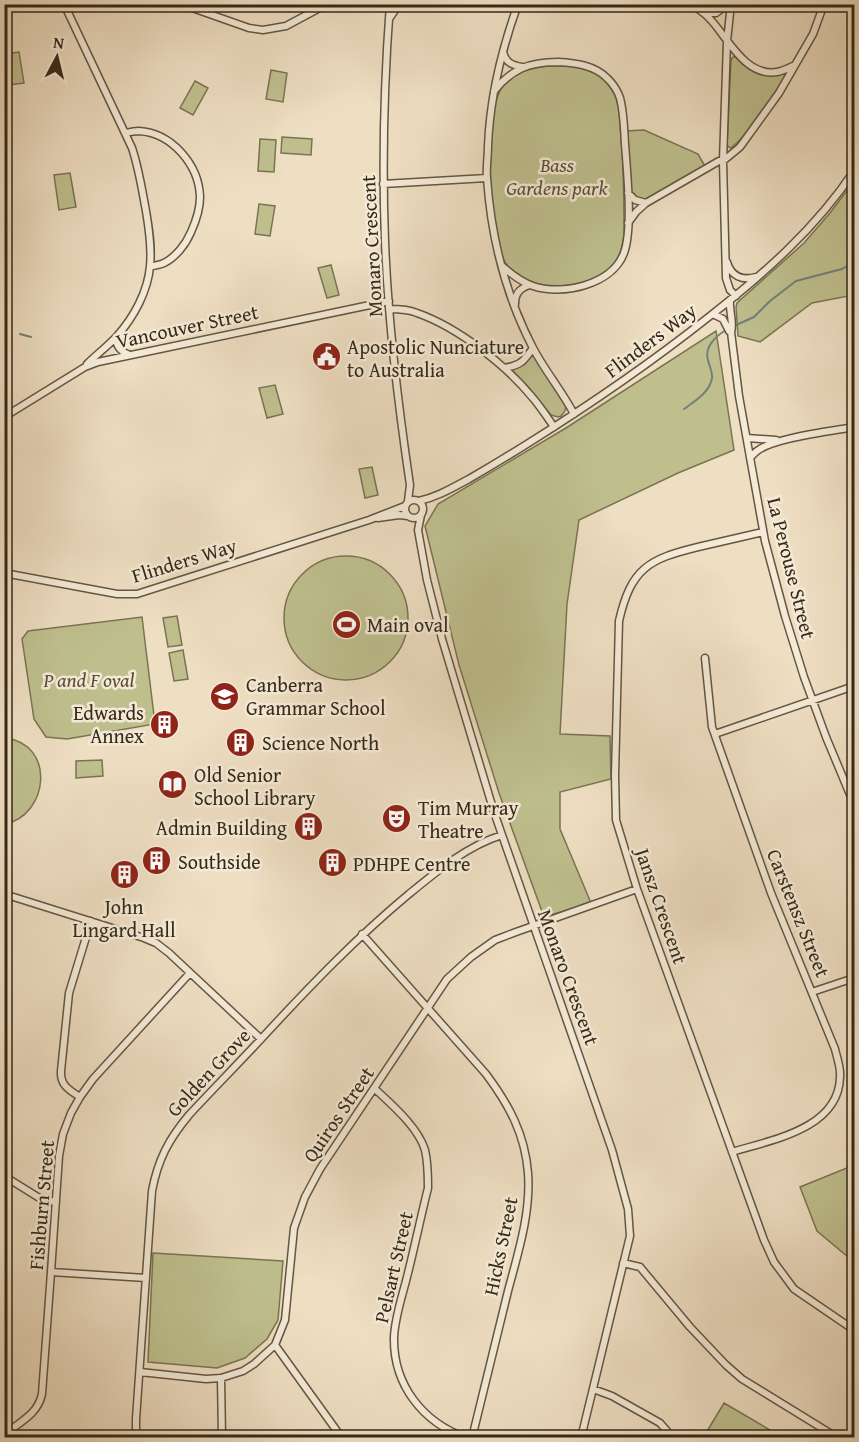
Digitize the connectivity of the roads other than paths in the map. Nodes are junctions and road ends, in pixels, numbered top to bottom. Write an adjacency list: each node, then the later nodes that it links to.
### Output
1 (64, 4): 17 (street)
2 (181, 4): 3 (street)
3 (327, 4)
4 (390, 4): 11 (street, Monaro Crescent)
5 (399, 4): 11 (street)
6 (518, 4): 13 (street)
7 (691, 4): 10 (street)
8 (730, 4): 10 (street); 12 (street)
9 (824, 4): 14 (street)
10 (704, 13): 12 (street)
11 (389, 20): 21 (street, Monaro Crescent)
12 (727, 41): 14 (street); 18 (street)
13 (502, 49): 15 (street); 16 (street)
14 (795, 65): 18 (street)
15 (523, 67): 16 (street); 22 (street)
16 (494, 91): 20 (street)
17 (126, 133): 27 (street); 27 (street)
18 (723, 161): 23 (street); 25 (street)
19 (855, 171): 28 (street, Flinders Way)
20 (487, 177): 21 (street); 26 (street)
21 (383, 184): 31 (street, Monaro Crescent)
22 (627, 193): 23 (street); 24 (street)
23 (646, 203): 24 (street)
24 (628, 224): 29 (street)
25 (726, 258): 28 (street); 30 (street)
26 (502, 266): 29 (street); 33 (street)
27 (150, 267): 37 (street)
28 (759, 276): 30 (street, Flinders Way)
29 (530, 285): 33 (street)
30 (736, 296): 32 (street, Flinders Way)
31 (389, 301): 34 (street, Monaro Crescent); 39 (street, Vancouver Street)
32 (730, 301): 35 (street, Flinders Way); 36 (street, La Perouse Street)
33 (514, 307): 38 (street)
34 (389, 309): 41 (street); 49 (street, Monaro Crescent)
35 (713, 314): 36 (street); 42 (street, Flinders Way)
36 (731, 329): 46 (street, La Perouse Street)
37 (116, 337): 39 (street); 40 (street)
38 (533, 348): 41 (street); 42 (street)
39 (131, 355): 40 (street, Vancouver Street)
40 (85, 367): 43 (street, Vancouver Street)
41 (504, 368): 44 (street)
42 (574, 414): 44 (street, Flinders Way)
43 (4, 417)
44 (554, 427): 50 (street, Flinders Way)
45 (855, 427): 47 (street)
46 (747, 438): 47 (street); 48 (street, La Perouse Street)
47 (783, 440): 48 (street)
48 (750, 458): 57 (street, La Perouse Street)
49 (410, 485): 51 (street, Monaro Crescent); 52 (street, Monaro Crescent)
50 (434, 497): 51 (street, Flinders Way); 53 (street, Flinders Way)
51 (418, 500): 52 (street); 53 (street)
52 (406, 503): 54 (street); 55 (street, Flinders Way)
53 (422, 512): 54 (street); 56 (street, Monaro Crescent)
54 (409, 517): 55 (street, Flinders Way); 56 (street, Monaro Crescent)
55 (369, 520): 58 (street, Flinders Way)
56 (418, 530): 64 (street, Monaro Crescent)
57 (763, 532): 61 (street, La Perouse Street); 65 (street, Jansz Crescent)
58 (4, 573)
59 (705, 658): 62 (street, Carstensz Street)
60 (855, 686): 61 (street)
61 (813, 701): 62 (street); 63 (street, La Perouse Street)
62 (715, 734): 72 (street, Carstensz Street)
63 (855, 804)
64 (502, 836): 68 (street, Monaro Crescent); 69 (street, Golden Grove)
65 (637, 890): 68 (street, Quiros Street); 77 (street, Jansz Crescent)
66 (4, 894): 67 (street)
67 (91, 921): 70 (street); 76 (street)
68 (533, 926): 73 (street, Quiros Street); 80 (street, Monaro Crescent)
69 (362, 934): 73 (street, Hicks Street); 74 (street, Golden Grove)
70 (190, 973): 74 (street); 76 (street, Fishburn Street)
71 (855, 978): 72 (street)
72 (812, 992): 77 (street, Carstensz Street)
73 (428, 1008): 75 (street, Quiros Street); 93 (street, Hicks Street)
74 (261, 1039): 82 (street, Golden Grove)
75 (375, 1089): 84 (street, Quiros Street); 93 (street, Pelsart Street)
76 (80, 1097): 79 (street, Fishburn Street)
77 (732, 1152): 83 (street, Jansz Crescent)
78 (4, 1176): 79 (street)
79 (56, 1202): 81 (street, Fishburn Street)
80 (623, 1263): 87 (street, Monaro Crescent); 96 (street)
81 (51, 1272): 82 (street); 88 (street, Fishburn Street)
82 (146, 1278): 85 (street, Golden Grove)
83 (855, 1330)
84 (275, 1345): 86 (street, Quiros Street); 92 (street)
85 (140, 1372): 86 (street, Quiros Street); 90 (street, Golden Grove)
86 (220, 1378): 91 (street)
87 (593, 1389): 94 (street, Monaro Crescent); 95 (street)
88 (5, 1433): 89 (street)
89 (8, 1437)
90 (136, 1437)
91 (222, 1437)
92 (342, 1437)
93 (470, 1437)
94 (581, 1437)
95 (669, 1437)
96 (838, 1437)

